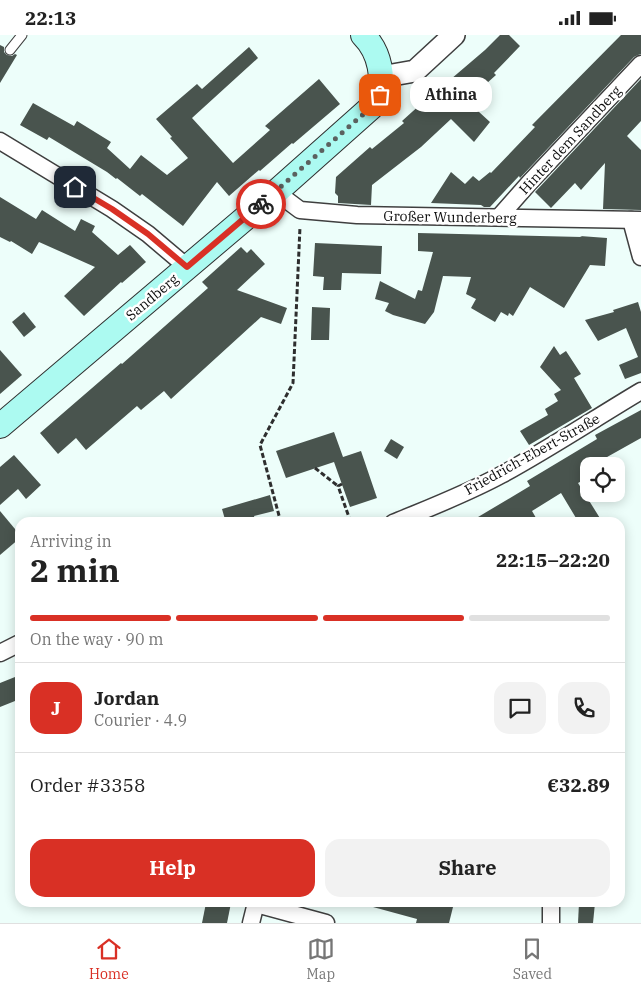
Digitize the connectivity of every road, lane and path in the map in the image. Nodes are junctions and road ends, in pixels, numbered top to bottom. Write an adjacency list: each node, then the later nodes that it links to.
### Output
1 (22, 35): 4 (lane)
2 (363, 35): 6 (main road)
3 (454, 35): 6 (street)
4 (10, 51)
5 (641, 64): 10 (street, Hinter dem Sandberg)
6 (381, 77): 8 (main road, Sandberg)
7 (0, 141): 13 (street)
8 (276, 192): 9 (street); 13 (main road, Sandberg)
9 (300, 211): 10 (street, Großer Wunderberg); 17 (path)
10 (499, 217): 11 (street, Großer Wunderberg)
11 (636, 220): 12 (street, Großer Wunderberg)
12 (641, 257)
13 (187, 267): 15 (main road, Sandberg)
14 (641, 391): 19 (street, Friedrich-Ebert-Straße)
15 (0, 426)
16 (315, 468): 18 (path)
17 (279, 517)
18 (349, 517)
19 (407, 517)
20 (15, 646): 21 (street)
21 (0, 653)
22 (255, 907): 25 (street)
23 (270, 907): 26 (street)
24 (551, 907): 27 (street)
25 (251, 923)
26 (326, 923)
27 (551, 923)

